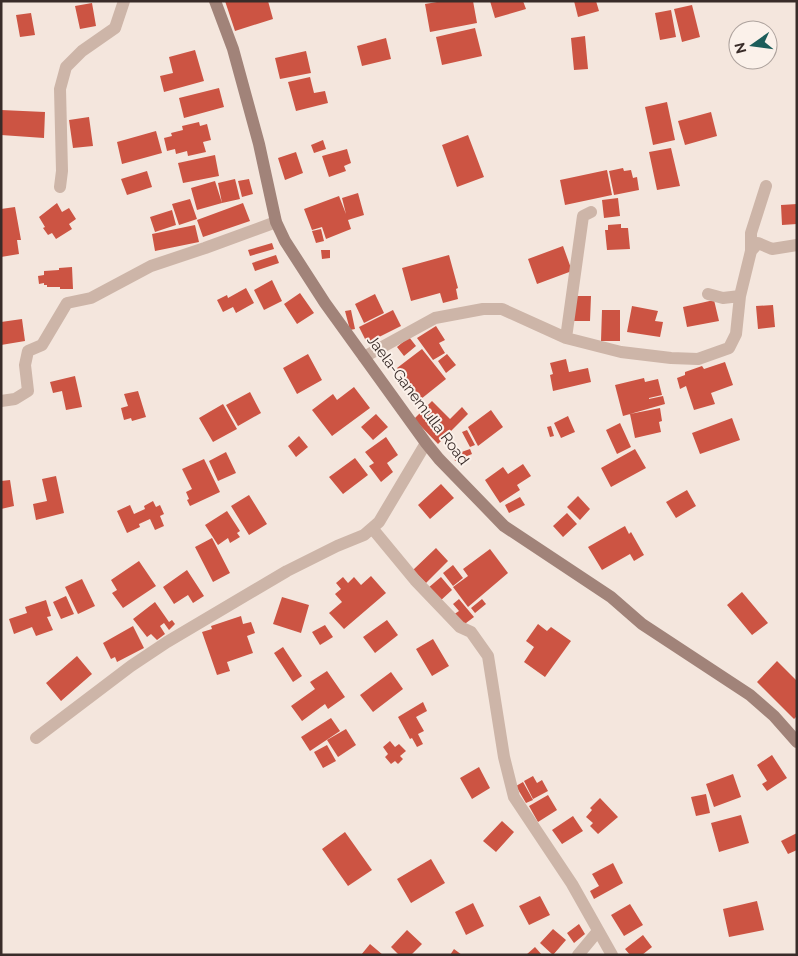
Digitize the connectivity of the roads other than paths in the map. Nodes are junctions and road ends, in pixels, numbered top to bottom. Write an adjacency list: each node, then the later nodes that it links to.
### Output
1 (124, 1): 4 (street)
2 (215, 1): 6 (main road, Jaela-Ganemulla Road)
3 (766, 186): 8 (street)
4 (60, 188)
5 (592, 212): 11 (street)
6 (276, 222): 12 (main road, Jaela-Ganemulla Road); 13 (street)
7 (797, 245): 8 (street)
8 (751, 251): 10 (street)
9 (708, 294): 10 (street)
10 (740, 296): 11 (street)
11 (566, 338): 12 (street)
12 (364, 357): 14 (main road, Jaela-Ganemulla Road)
13 (1, 401)
14 (426, 443): 15 (street); 17 (main road, Jaela-Ganemulla Road)
15 (372, 528): 16 (street); 18 (street)
16 (36, 738)
17 (797, 742)
18 (598, 931): 19 (street); 20 (street)
19 (578, 955)
20 (612, 955)

